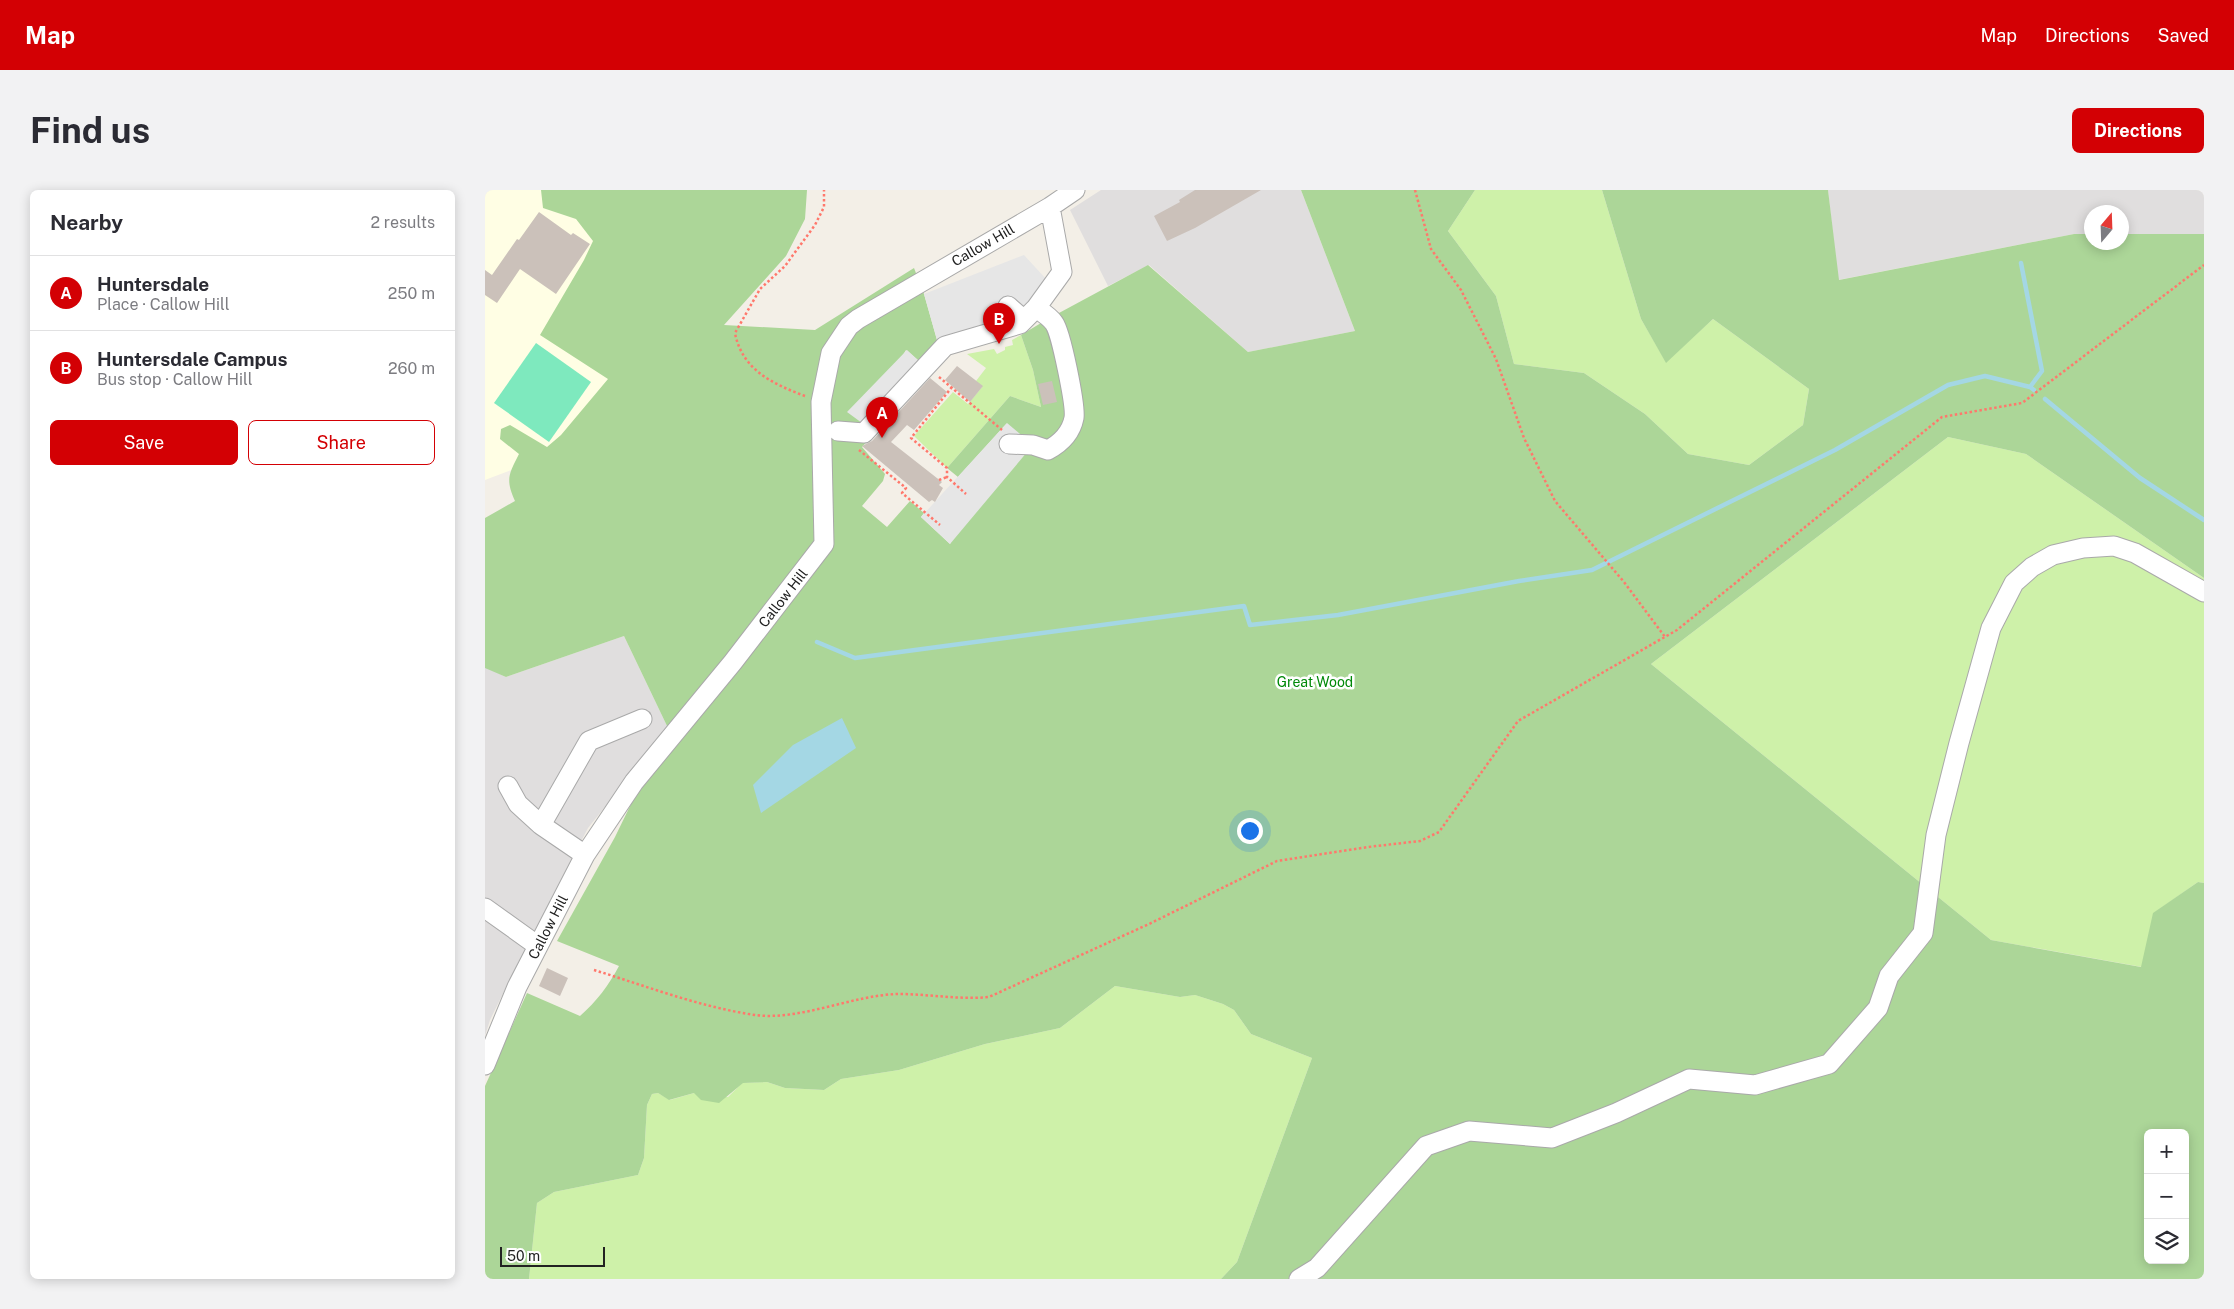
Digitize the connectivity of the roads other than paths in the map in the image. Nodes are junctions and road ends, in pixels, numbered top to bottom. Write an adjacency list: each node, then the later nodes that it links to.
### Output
1 (1075, 190): 2 (street, Callow Hill)
2 (1050, 207): 4 (street); 11 (street, Callow Hill)
3 (1009, 306): 4 (street)
4 (1030, 314): 5 (street); 6 (street)
5 (838, 431)
6 (1009, 444)
7 (2204, 592): 15 (street)
8 (642, 719): 10 (street)
9 (509, 786): 10 (street)
10 (541, 825): 11 (street)
11 (585, 854): 13 (street, Callow Hill)
12 (485, 908): 13 (street)
13 (538, 946): 14 (street, Callow Hill)
14 (485, 1065)
15 (1299, 1279)

